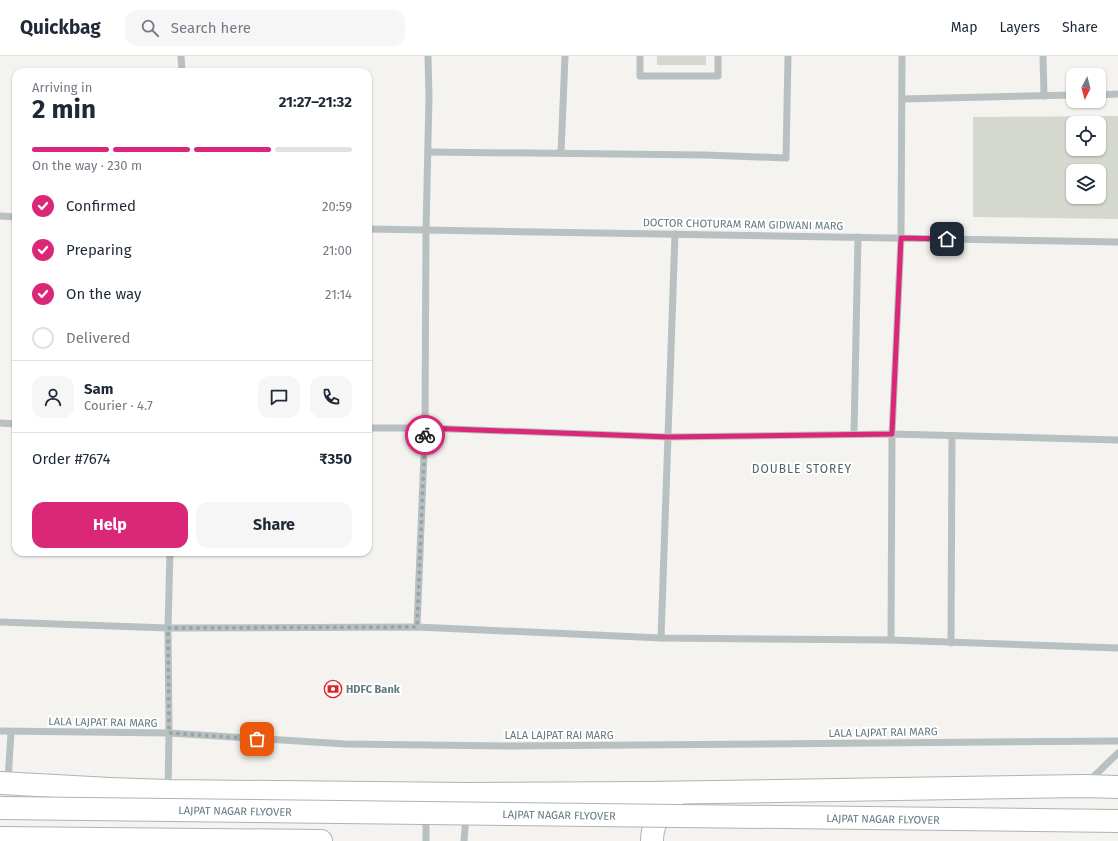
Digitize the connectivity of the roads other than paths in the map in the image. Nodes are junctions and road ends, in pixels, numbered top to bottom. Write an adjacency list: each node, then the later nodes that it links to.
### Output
1 (181, 56): 9 (street)
2 (428, 56): 15 (street)
3 (565, 56): 16 (street)
4 (640, 56): 5 (street)
5 (718, 56)
6 (788, 56): 16 (street)
7 (902, 56): 14 (street)
8 (1043, 56): 13 (street)
9 (182, 68)
10 (1118, 94): 12 (street)
11 (1066, 95): 13 (street)
12 (1106, 95)
13 (1044, 96): 14 (street)
14 (902, 99): 23 (street)
15 (428, 152): 16 (street); 20 (street)
16 (561, 153)
17 (0, 216): 18 (street)
18 (12, 217)
19 (372, 229): 20 (street, DOCTOR CHOTURAM RAM GIDWANI MARG)
20 (426, 230): 21 (street, DOCTOR CHOTURAM RAM GIDWANI MARG); 28 (street)
21 (675, 234): 22 (street, DOCTOR CHOTURAM RAM GIDWANI MARG); 32 (street)
22 (858, 237): 23 (street, DOCTOR CHOTURAM RAM GIDWANI MARG); 29 (street)
23 (901, 238): 24 (street, DOCTOR CHOTURAM RAM GIDWANI MARG); 30 (street)
24 (1118, 242)
25 (0, 423): 26 (street)
26 (12, 424)
27 (372, 428): 28 (street)
28 (425, 428): 32 (street); 36 (street)
29 (854, 434): 30 (street); 32 (street)
30 (892, 434): 31 (street); 39 (street)
31 (952, 436): 33 (street); 40 (street)
32 (668, 437): 38 (street)
33 (1118, 440)
34 (170, 556): 37 (street)
35 (0, 622): 37 (street)
36 (417, 627): 37 (street); 38 (street)
37 (168, 628): 44 (street)
38 (661, 638): 39 (street)
39 (891, 640): 40 (street)
40 (951, 643): 41 (street)
41 (1118, 648)
42 (0, 731): 43 (street, LALA LAJPAT RAI MARG)
43 (11, 732): 44 (street, LALA LAJPAT RAI MARG); 47 (street)
44 (169, 733): 45 (street, LALA LAJPAT RAI MARG); 50 (street)
45 (1118, 741)
46 (1118, 753): 48 (street)
47 (4, 783): 50 (main road)
48 (1085, 786): 49 (main road); 51 (main road)
49 (1118, 787)
50 (168, 791): 52 (main road)
51 (698, 792): 53 (main road); 60 (main road)
52 (427, 801): 53 (main road); 58 (street)
53 (467, 802): 59 (street)
54 (0, 808): 55 (main road, LAJPAT NAGAR FLYOVER, bridge)
55 (1118, 821)
56 (0, 838): 57 (main road)
57 (321, 841)
58 (426, 841)
59 (464, 841)
60 (652, 841)

